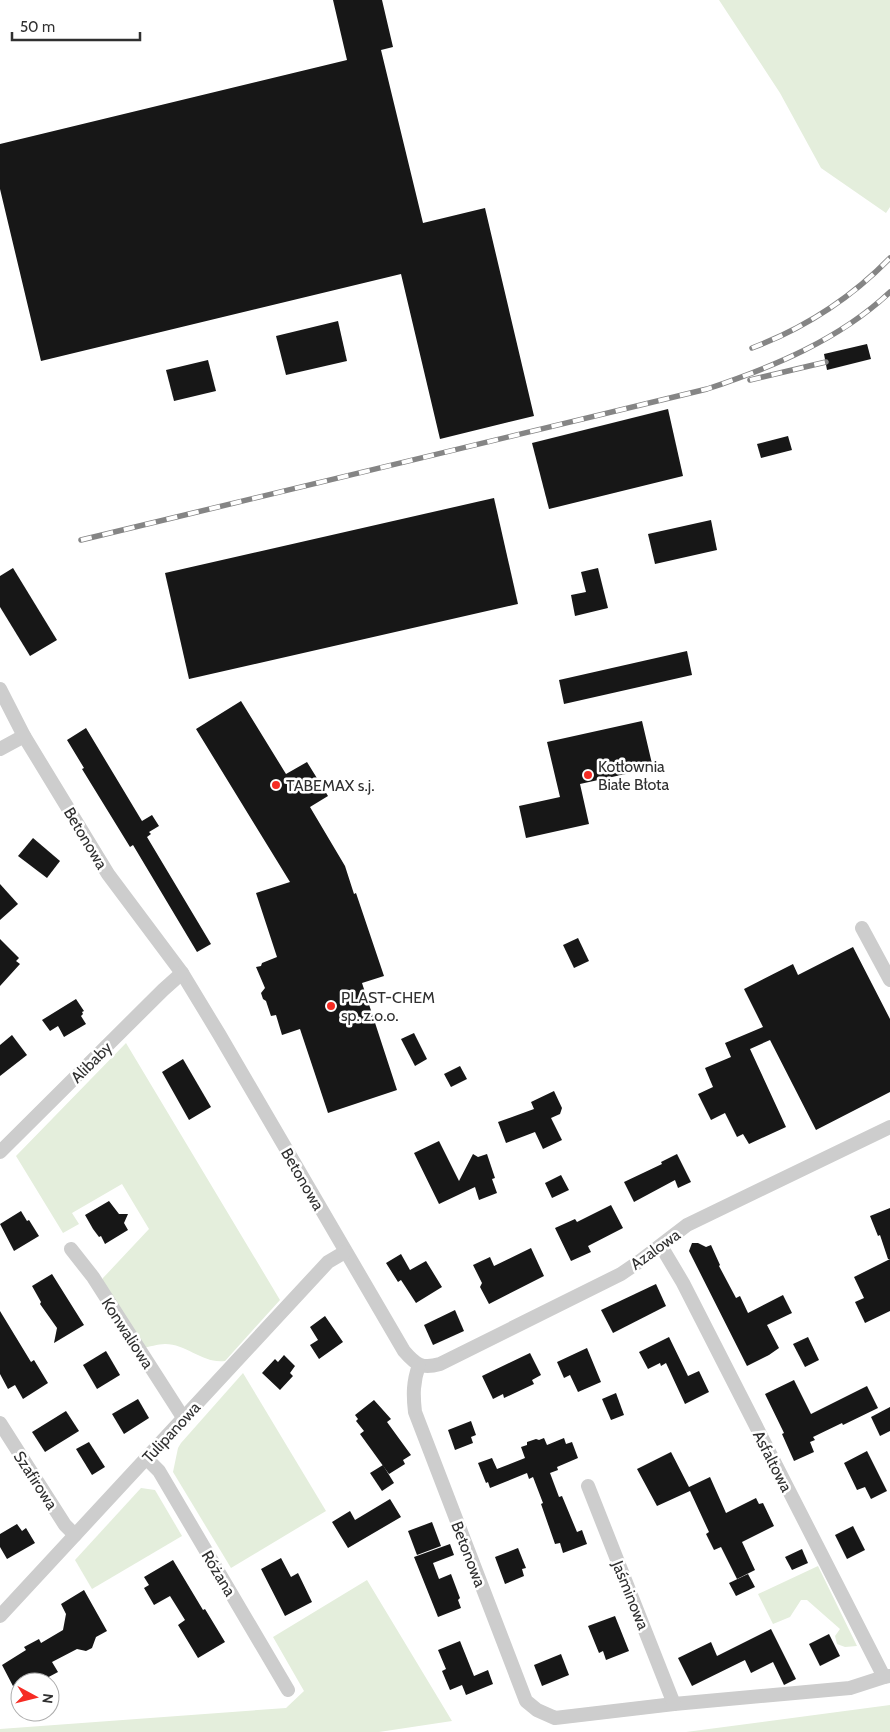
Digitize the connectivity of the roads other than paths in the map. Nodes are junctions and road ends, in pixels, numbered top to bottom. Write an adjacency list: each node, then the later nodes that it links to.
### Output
1 (0, 689): 2 (street, Betonowa)
2 (24, 736): 3 (street); 5 (street, Betonowa)
3 (0, 749)
4 (862, 928): 6 (street)
5 (182, 973): 8 (street, Alibaby); 11 (street, Betonowa)
6 (890, 980)
7 (890, 1128): 9 (street, Azalowa)
8 (0, 1152)
9 (661, 1246): 12 (street, Azalowa); 19 (street, Asfaltowa)
10 (71, 1249): 13 (street, Konwaliowa)
11 (345, 1252): 12 (street, Betonowa); 13 (street, Tulipanowa)
12 (419, 1365): 21 (street, Betonowa)
13 (184, 1419): 15 (street, Tulipanowa)
14 (0, 1424): 17 (street, Szafirowa)
15 (146, 1458): 17 (street, Tulipanowa); 20 (street, Różana)
16 (588, 1486): 21 (street, Jaśminowa)
17 (74, 1535): 18 (street, Tulipanowa)
18 (0, 1616)
19 (887, 1677): 21 (street)
20 (288, 1690)
21 (674, 1704)

